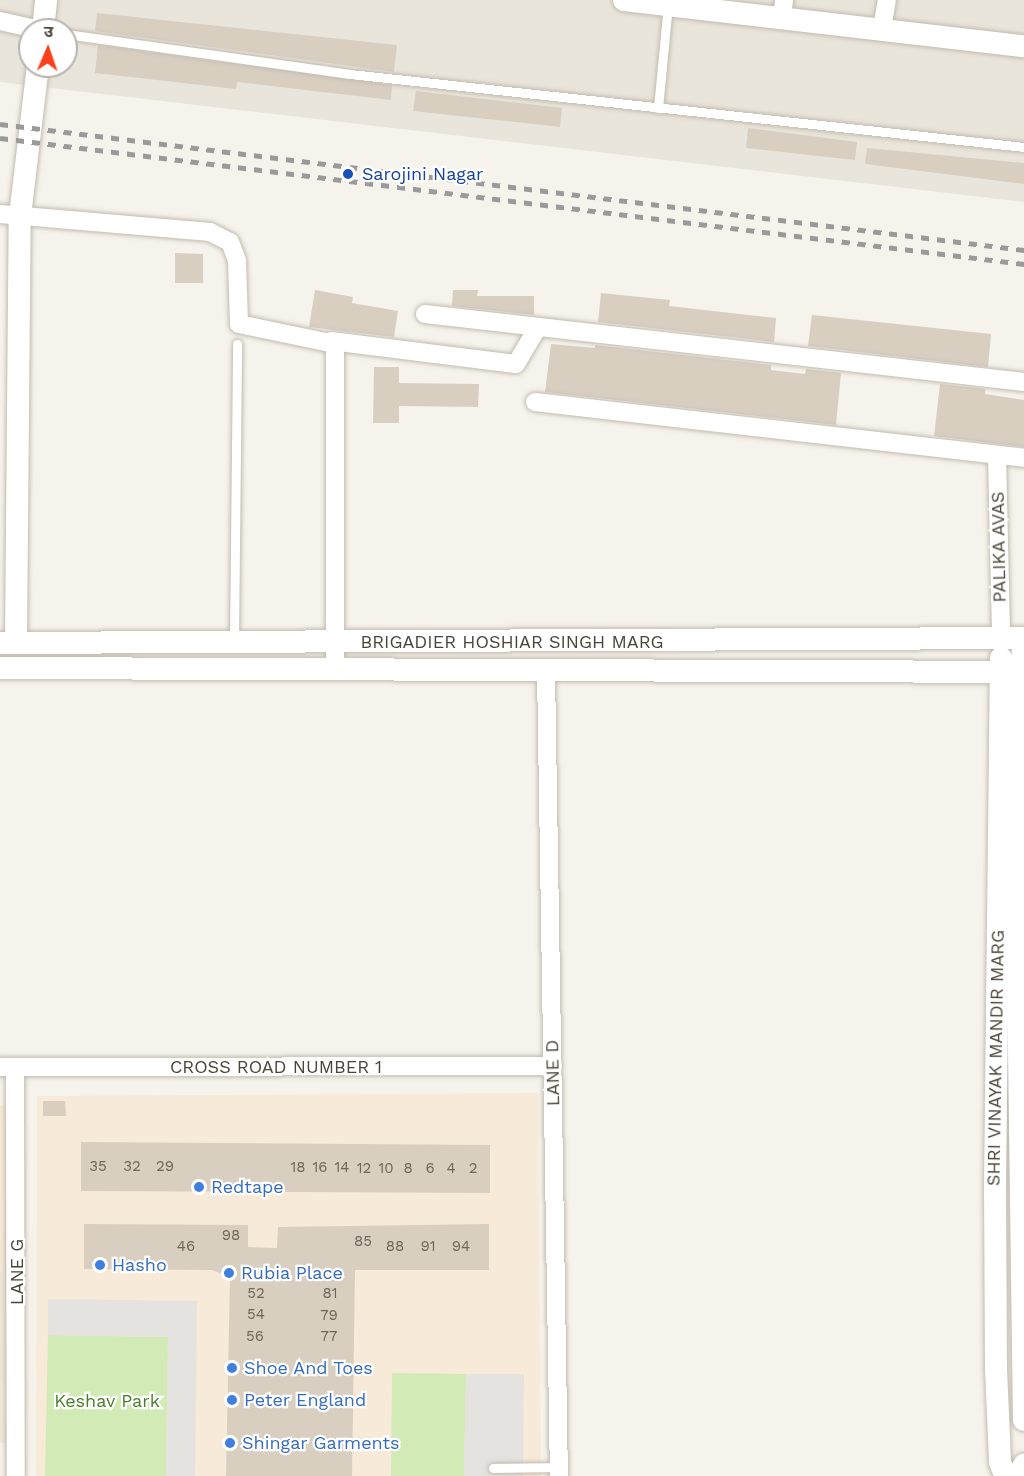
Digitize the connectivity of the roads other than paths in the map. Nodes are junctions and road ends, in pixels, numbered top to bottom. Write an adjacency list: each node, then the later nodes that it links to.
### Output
1 (46, 0): 6 (street)
2 (624, 0): 4 (street)
3 (887, 0): 9 (street)
4 (655, 3): 5 (street); 13 (lane)
5 (783, 8): 9 (street)
6 (43, 18)
7 (0, 21): 8 (street)
8 (18, 25)
9 (882, 28): 11 (street)
10 (78, 36): 13 (lane)
11 (1024, 46)
12 (36, 78): 15 (street)
13 (658, 108): 14 (lane)
14 (1024, 147)
15 (10, 215): 18 (street); 25 (street)
16 (425, 314): 17 (street)
17 (538, 327): 18 (street); 20 (street)
18 (331, 341): 27 (street)
19 (237, 344): 26 (lane)
20 (1024, 382)
21 (535, 402): 22 (street)
22 (997, 455): 23 (street); 24 (street, PALIKA AVAS)
23 (1024, 458)
24 (1016, 638): 27 (street, BRIGADIER HOSHIAR SINGH MARG); 31 (street, SHRI VINAYAK MANDIR MARG)
25 (8, 642): 26 (street, BRIGADIER HOSHIAR SINGH MARG); 28 (street)
26 (234, 642): 27 (street, BRIGADIER HOSHIAR SINGH MARG)
27 (335, 644): 29 (street)
28 (8, 668): 29 (street)
29 (335, 669): 30 (street)
30 (546, 670): 31 (street); 32 (street, LANE D)
31 (1016, 672): 34 (street); 38 (street, SHRI VINAYAK MANDIR MARG)
32 (553, 1066): 33 (street, CROSS ROAD NUMBER 1); 39 (street, LANE D)
33 (7, 1067): 36 (street, LANE G)
34 (1024, 1420)
35 (1024, 1464): 38 (street); 40 (street)
36 (10, 1465)
37 (493, 1468): 39 (lane)
38 (1003, 1469)
39 (559, 1471)
40 (1018, 1476)

